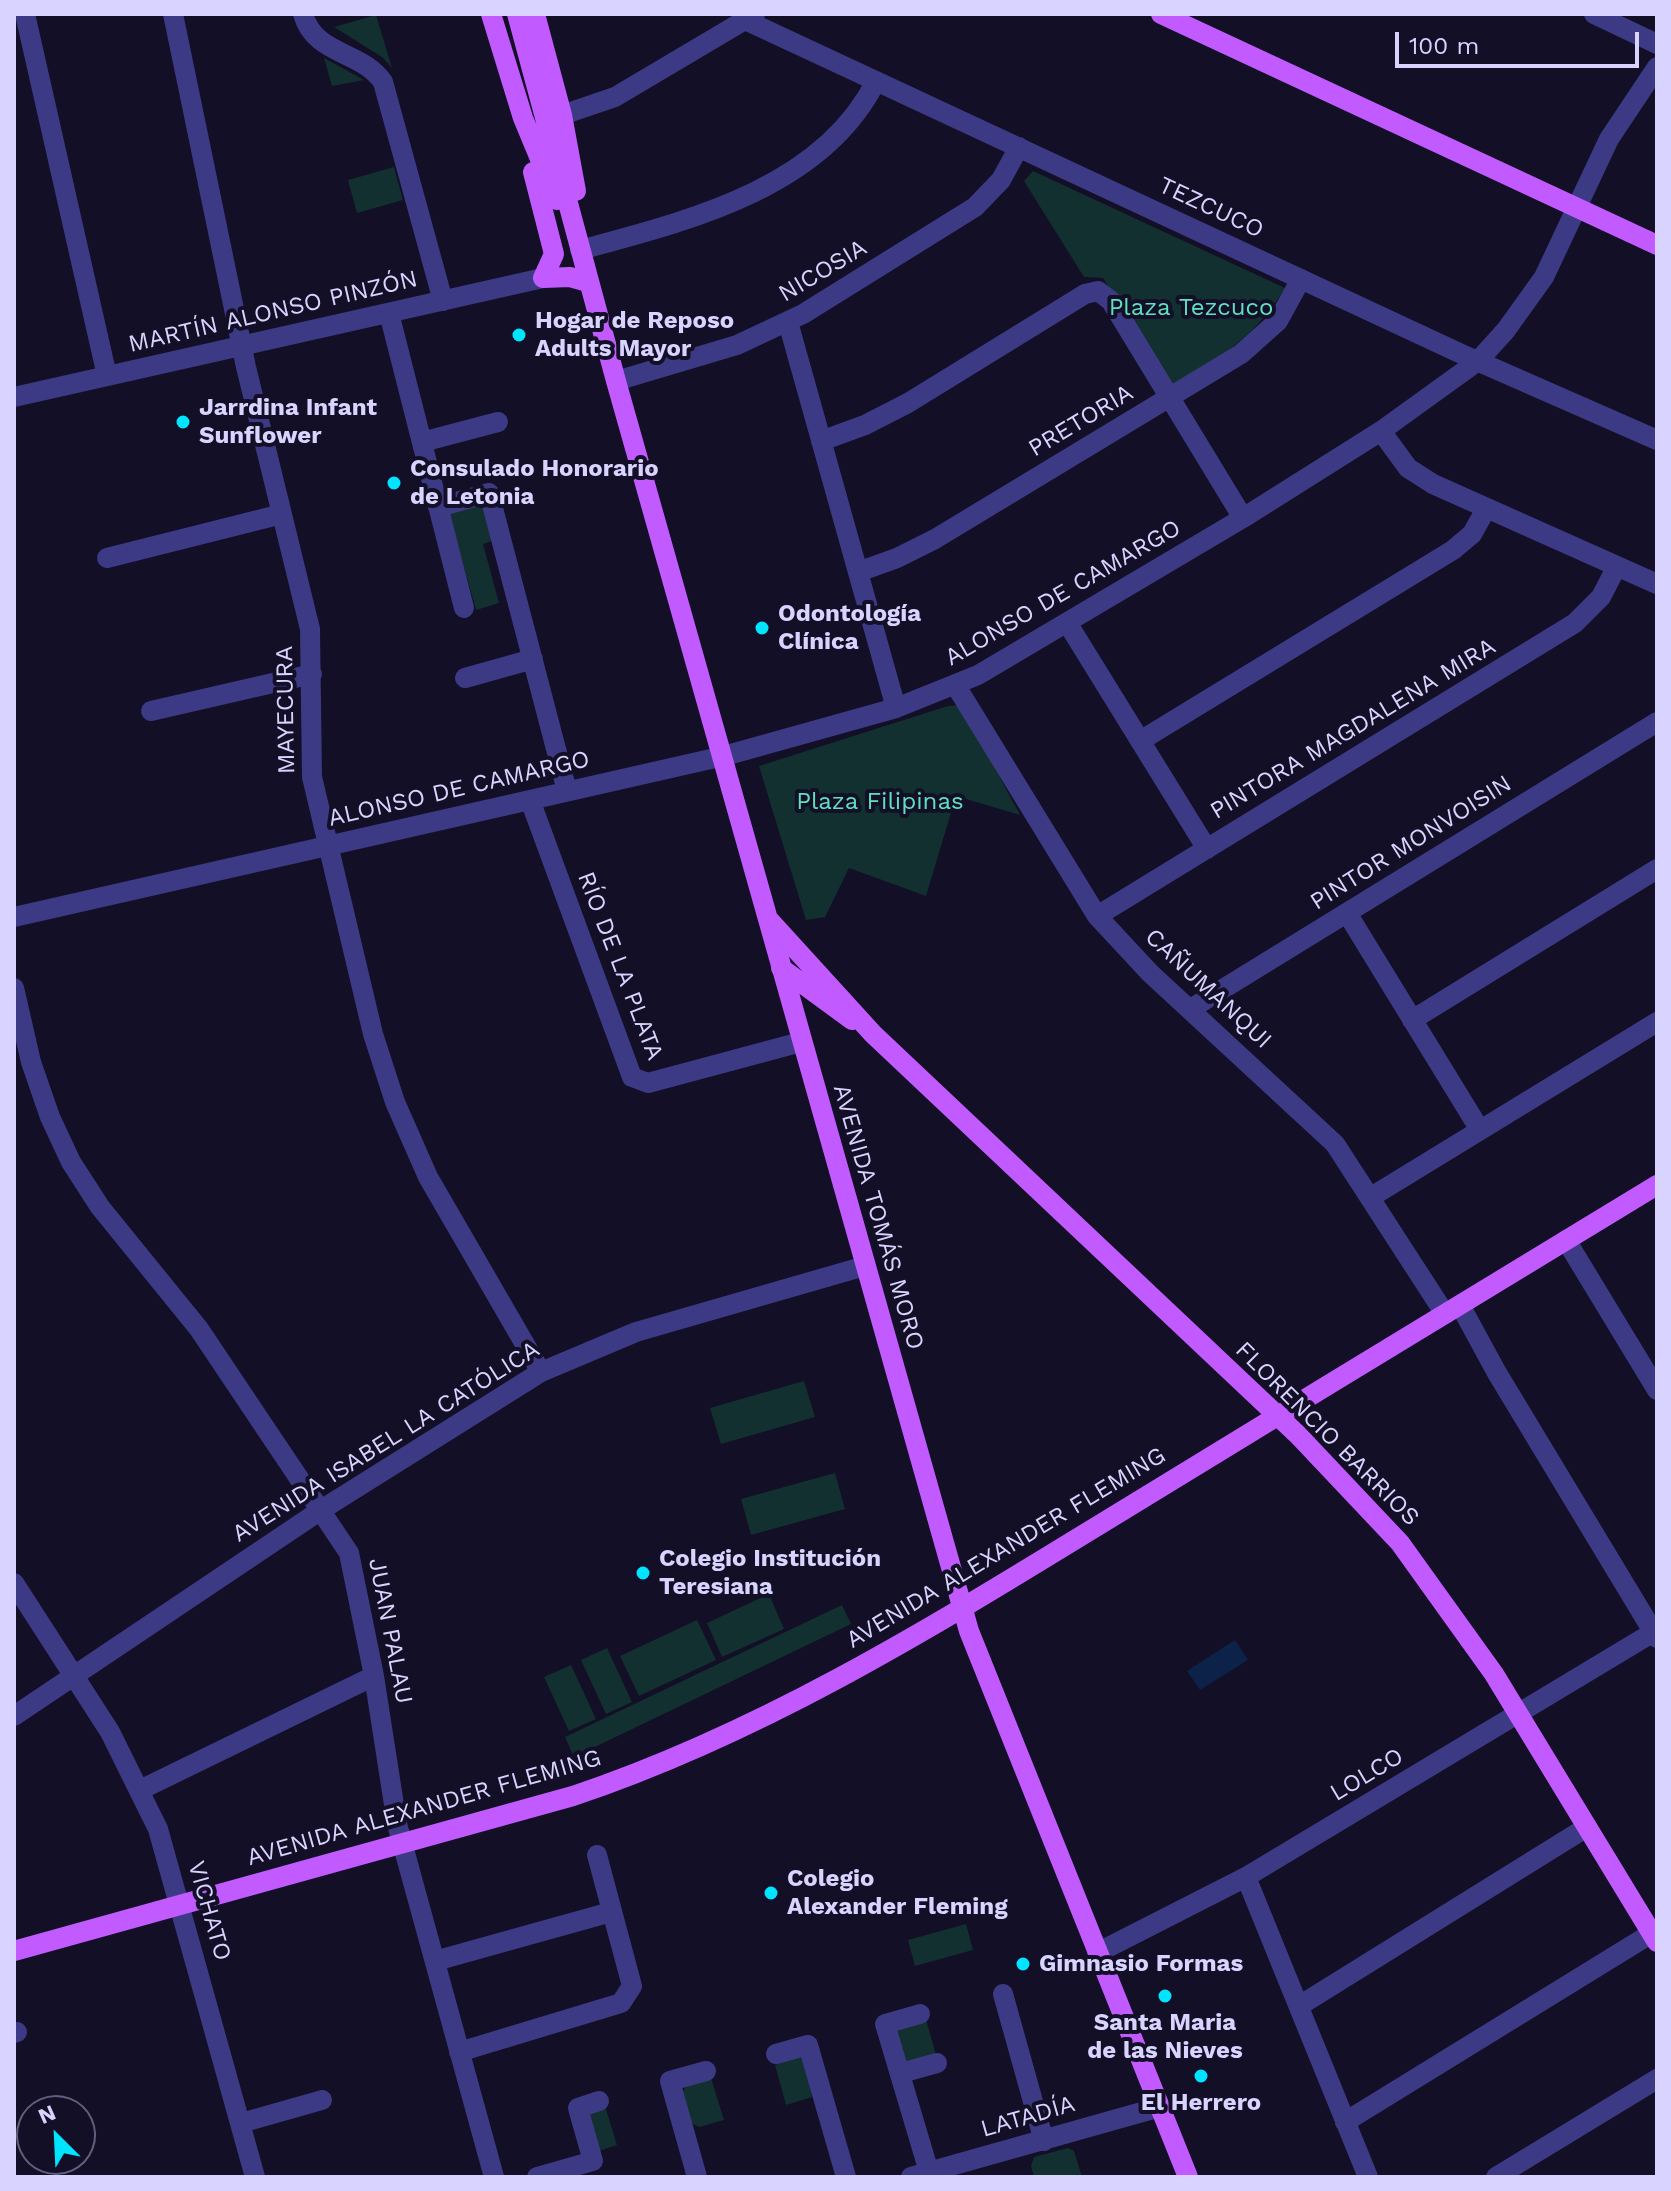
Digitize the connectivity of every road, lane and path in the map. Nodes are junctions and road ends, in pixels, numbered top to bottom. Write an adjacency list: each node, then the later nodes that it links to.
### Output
1 (25, 14): 27 (street)
2 (173, 14): 25 (street, MAYECURA)
3 (303, 14): 22 (street)
4 (491, 14): 14 (main road, AVENIDA TOMÁS MORO)
5 (517, 14): 18 (main road, AVENIDA TOMÁS MORO)
6 (537, 14): 13 (main road, AVENIDA TOMÁS MORO)
7 (1161, 14): 16 (main road)
8 (1594, 14): 10 (street)
9 (750, 17): 12 (street, TEZCUCO); 13 (street)
10 (1657, 44)
11 (1657, 67): 16 (street, ALONSO DE CAMARGO)
12 (876, 81): 15 (street, TEZCUCO); 18 (street)
13 (562, 115): 18 (main road, AVENIDA TOMÁS MORO)
14 (523, 118): 18 (main road, AVENIDA TOMÁS MORO); 19 (main road)
15 (1019, 147): 20 (street, TEZCUCO); 24 (street, NICOSIA)
16 (1579, 209): 17 (main road); 26 (street, ALONSO DE CAMARGO)
17 (1657, 245)
18 (580, 250): 21 (main road, AVENIDA TOMÁS MORO)
19 (543, 278): 21 (main road); 22 (street, MARTÍN ALONSO PINZÓN)
20 (1301, 279): 26 (street, TEZCUCO); 30 (street, PRETORIA)
21 (588, 282): 28 (main road, AVENIDA TOMÁS MORO)
22 (443, 301): 23 (street, MARTÍN ALONSO PINZÓN)
23 (389, 313): 25 (street, MARTÍN ALONSO PINZÓN); 35 (street)
24 (788, 322): 28 (street, NICOSIA); 34 (street)
25 (242, 346): 27 (street, MARTÍN ALONSO PINZÓN); 38 (street, MAYECURA)
26 (1478, 361): 32 (street, ALONSO DE CAMARGO); 33 (street, TEZCUCO)
27 (107, 376): 29 (street, MARTÍN ALONSO PINZÓN)
28 (616, 381): 54 (main road, AVENIDA TOMÁS MORO)
29 (14, 397)
30 (1169, 398): 34 (street); 39 (street); 42 (street, PRETORIA)
31 (498, 422): 35 (street)
32 (1381, 431): 37 (street); 39 (street, ALONSO DE CAMARGO)
33 (1657, 440)
34 (821, 441): 42 (street)
35 (422, 442): 36 (street)
36 (438, 507): 44 (street); 46 (street)
37 (1486, 509): 41 (street); 53 (street)
38 (282, 514): 40 (street); 47 (street, MAYECURA)
39 (1243, 518): 45 (street, ALONSO DE CAMARGO)
40 (107, 558)
41 (1617, 566): 43 (street); 58 (street, PINTORA MAGDALENA MIRA)
42 (858, 572): 50 (street)
43 (1657, 584)
44 (464, 608)
45 (1068, 624): 49 (street, ALONSO DE CAMARGO); 53 (street)
46 (533, 659): 48 (street); 55 (street)
47 (312, 674): 51 (street); 57 (street, MAYECURA)
48 (465, 678)
49 (956, 686): 50 (street, ALONSO DE CAMARGO); 61 (street, CAÑUMANQUI)
50 (896, 708): 54 (street, ALONSO DE CAMARGO)
51 (151, 711)
52 (1657, 722): 60 (street, PINTOR MONVOISIN)
53 (1140, 741): 58 (street)
54 (724, 756): 55 (street, ALONSO DE CAMARGO); 63 (main road, AVENIDA TOMÁS MORO)
55 (567, 791): 56 (street, ALONSO DE CAMARGO)
56 (530, 800): 57 (street, ALONSO DE CAMARGO); 70 (street, RÍO DE LA PLATA)
57 (328, 846): 62 (street, ALONSO DE CAMARGO); 77 (street, MAYECURA)
58 (1207, 849): 61 (street, PINTORA MAGDALENA MIRA)
59 (1657, 869): 67 (street)
60 (1347, 913): 66 (street, PINTOR MONVOISIN); 67 (street)
61 (1097, 916): 66 (street, CAÑUMANQUI)
62 (14, 917)
63 (768, 918): 64 (main road, AVENIDA TOMÁS MORO); 69 (main road, FLORENCIO BARRIOS)
64 (781, 968): 69 (main road, FLORENCIO BARRIOS); 70 (main road, AVENIDA TOMÁS MORO)
65 (14, 988): 80 (street, JUAN PALAU)
66 (1192, 1008): 73 (street, CAÑUMANQUI)
67 (1412, 1020): 71 (street)
68 (1657, 1022): 71 (street)
69 (873, 1034): 79 (main road, FLORENCIO BARRIOS)
70 (801, 1042): 75 (main road, AVENIDA TOMÁS MORO)
71 (1480, 1130): 73 (street)
72 (1657, 1185): 74 (main road, AVENIDA ALEXANDER FLEMING)
73 (1371, 1197): 76 (street, CAÑUMANQUI)
74 (1566, 1240): 76 (main road, AVENIDA ALEXANDER FLEMING); 78 (street)
75 (865, 1266): 77 (street, AVENIDA ISABEL LA CATÓLICA); 82 (main road, AVENIDA TOMÁS MORO)
76 (1453, 1309): 79 (main road, AVENIDA ALEXANDER FLEMING); 83 (street, CAÑUMANQUI)
77 (541, 1372): 80 (street, AVENIDA ISABEL LA CATÓLICA)
78 (1657, 1390)
79 (1278, 1416): 82 (main road, AVENIDA ALEXANDER FLEMING); 86 (main road, FLORENCIO BARRIOS)
80 (321, 1510): 84 (street, AVENIDA ISABEL LA CATÓLICA); 85 (street, JUAN PALAU)
81 (14, 1583): 84 (street, VICHATO)
82 (962, 1607): 90 (main road, AVENIDA ALEXANDER FLEMING); 97 (main road, AVENIDA TOMÁS MORO)
83 (1656, 1633): 86 (street, LOLCO)
84 (75, 1676): 87 (street, AVENIDA ISABEL LA CATÓLICA); 88 (street, VICHATO)
85 (374, 1676): 88 (street); 90 (street, JUAN PALAU)
86 (1519, 1713): 89 (main road, FLORENCIO BARRIOS); 92 (street, LOLCO)
87 (14, 1716)
88 (140, 1790): 93 (street, VICHATO)
89 (1587, 1827): 95 (main road, FLORENCIO BARRIOS); 100 (street)
90 (402, 1842): 93 (main road, AVENIDA ALEXANDER FLEMING); 98 (street, JUAN PALAU)
91 (597, 1855): 94 (street)
92 (1246, 1877): 97 (street, LOLCO); 100 (street)
93 (181, 1903): 96 (main road, AVENIDA ALEXANDER FLEMING); 112 (street, VICHATO)
94 (611, 1912): 98 (street); 102 (street)
95 (1654, 1937): 111 (street)
96 (14, 1951)
97 (1097, 1953): 110 (main road, AVENIDA TOMÁS MORO)
98 (435, 1961): 102 (street, JUAN PALAU)
99 (1003, 1994): 113 (street)
100 (1299, 2006): 111 (street)
101 (920, 2014): 106 (street)
102 (459, 2052): 116 (street, JUAN PALAU)
103 (776, 2054): 119 (street)
104 (937, 2063): 106 (street)
105 (706, 2071): 118 (street)
106 (901, 2073): 114 (street)
107 (1657, 2079): 122 (street)
108 (322, 2100): 112 (street)
109 (599, 2101): 117 (street)
110 (1160, 2107): 113 (street, LATADÍA); 120 (main road, AVENIDA TOMÁS MORO)
111 (1345, 2122): 121 (street)
112 (241, 2123): 115 (street, VICHATO)
113 (1044, 2141): 114 (street, LATADÍA)
114 (931, 2174)
115 (255, 2177)
116 (494, 2177)
117 (537, 2177)
118 (697, 2177)
119 (846, 2177)
120 (1188, 2177)
121 (1368, 2177)
122 (1496, 2177)

